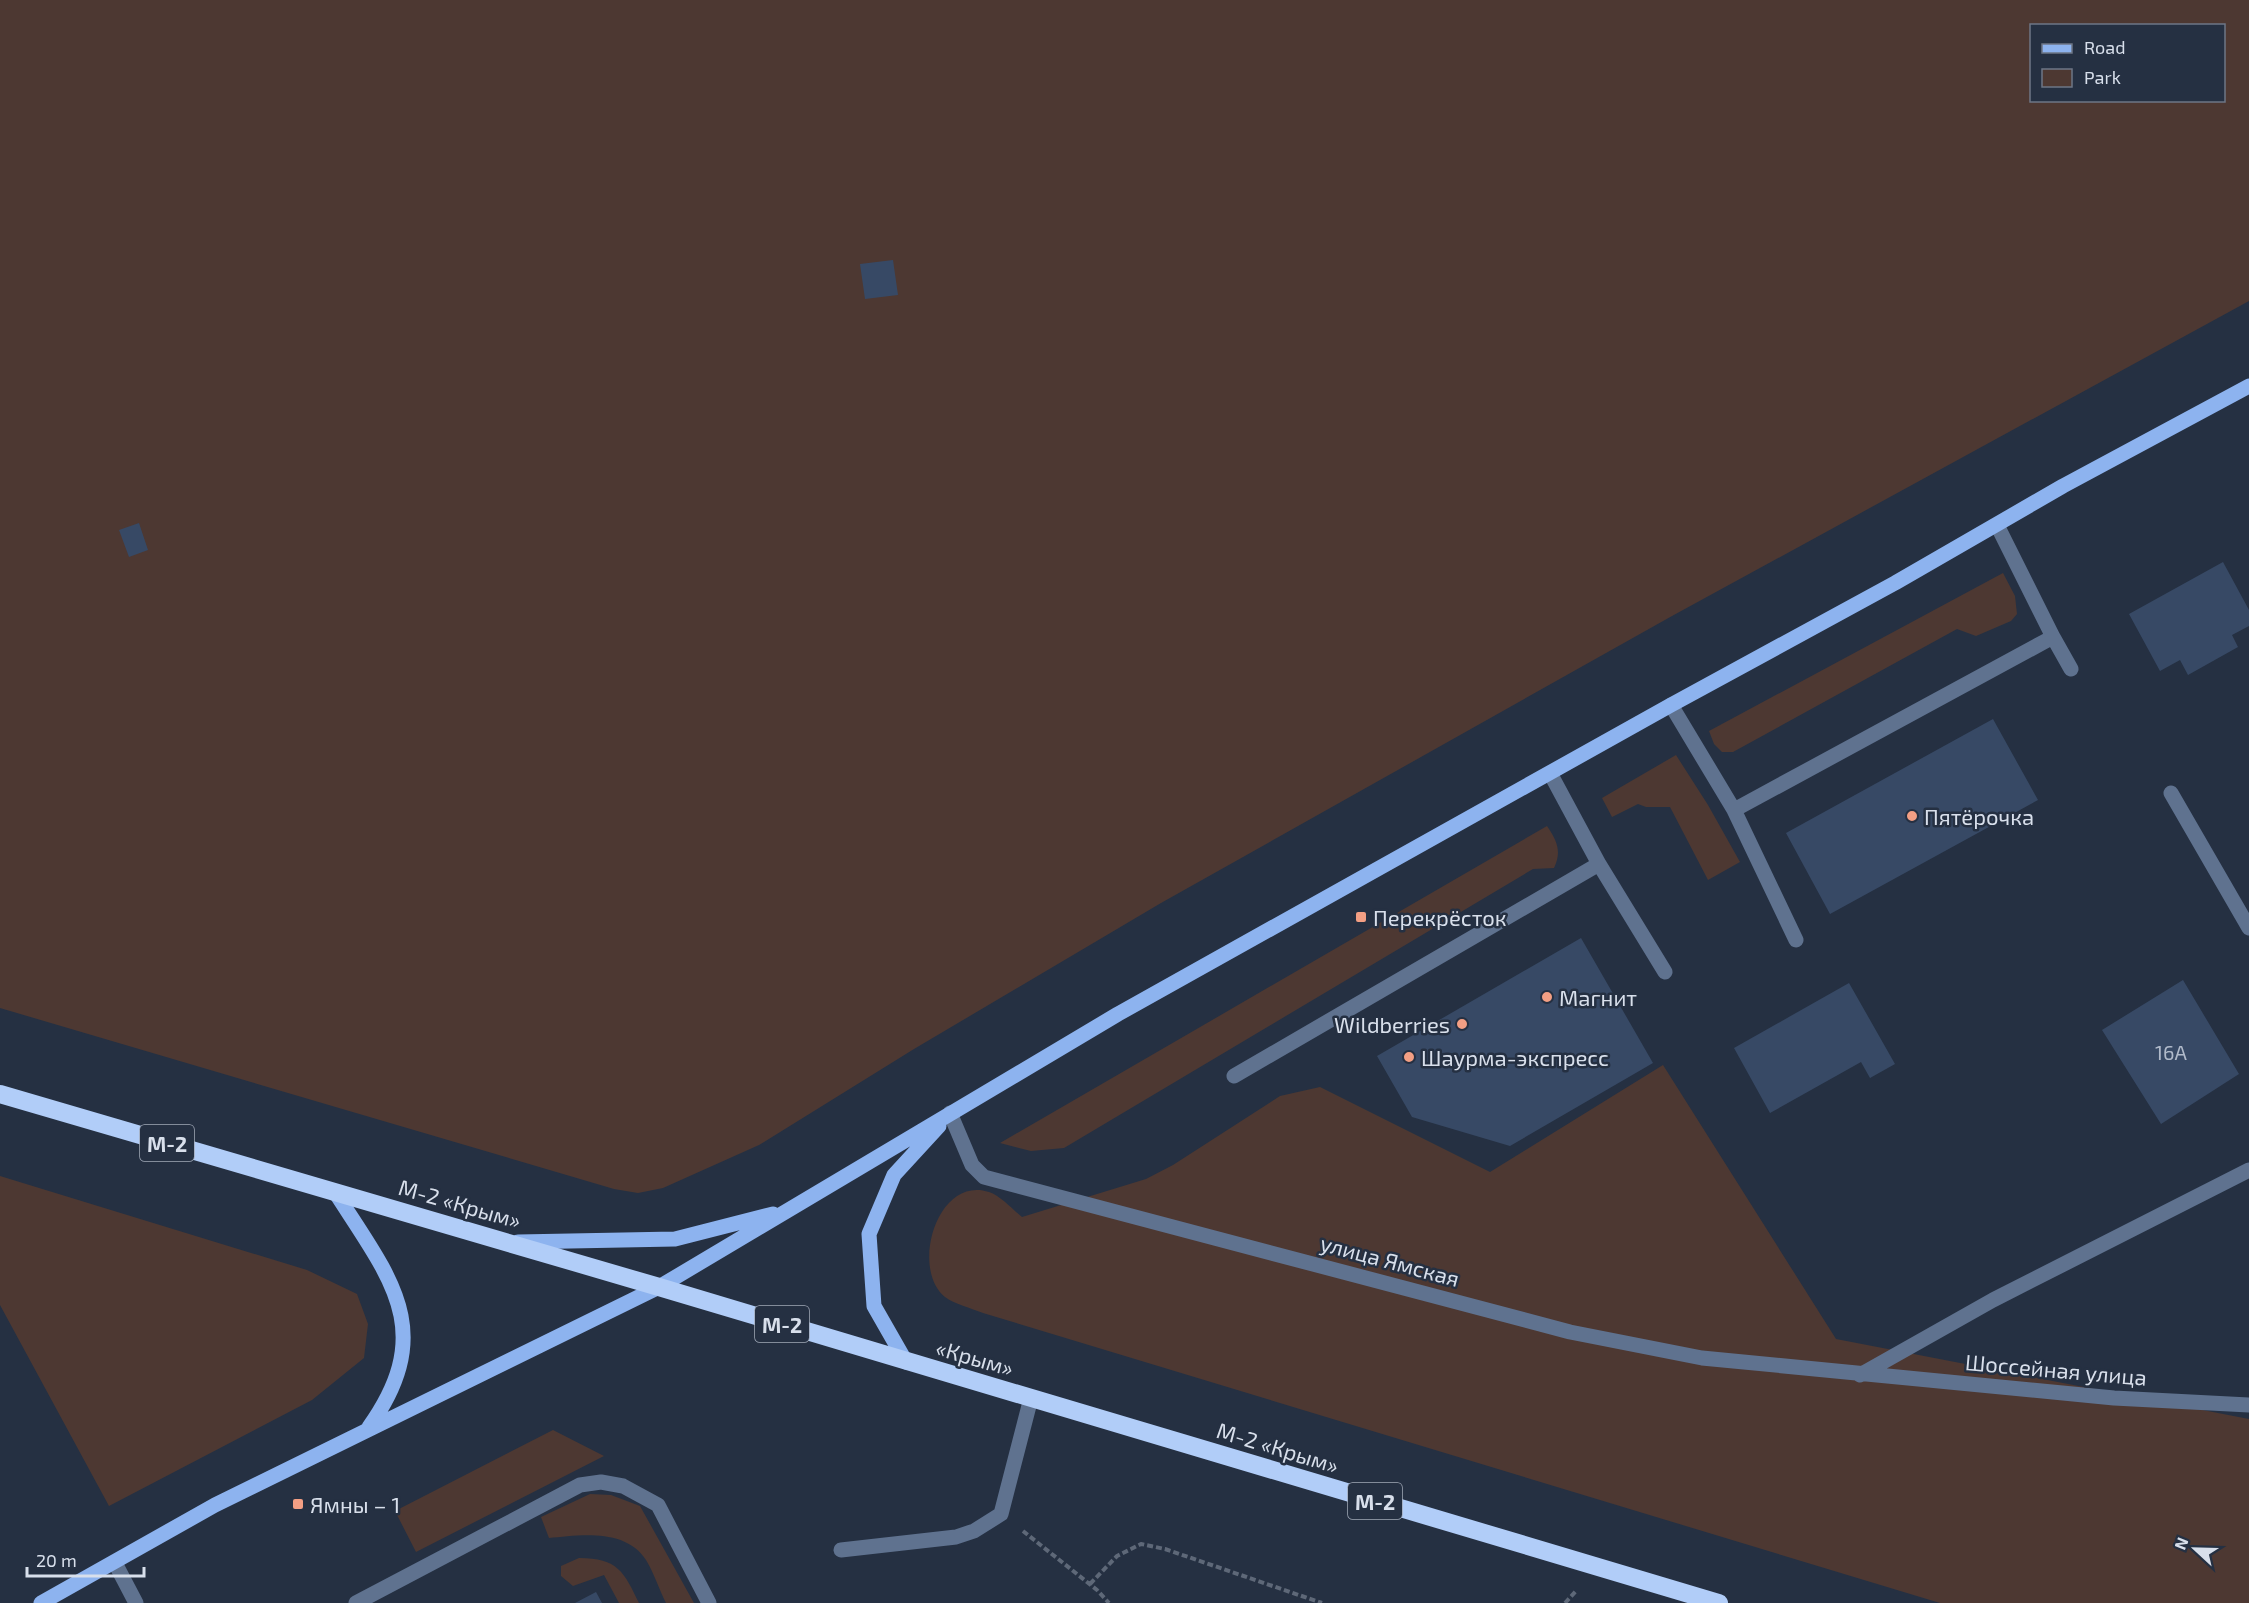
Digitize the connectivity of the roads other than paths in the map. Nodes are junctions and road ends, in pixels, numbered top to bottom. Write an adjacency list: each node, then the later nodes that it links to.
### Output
1 (2249, 386): 2 (main road)
2 (1997, 525): 3 (street); 5 (main road)
3 (2053, 637): 4 (street); 8 (street)
4 (2071, 669)
5 (1671, 705): 6 (main road); 8 (street)
6 (1550, 774): 9 (street); 15 (main road)
7 (2171, 793): 10 (street)
8 (1734, 810): 11 (street)
9 (1599, 864): 12 (street); 13 (street)
10 (2249, 927)
11 (1796, 940)
12 (1665, 972)
13 (1234, 1076)
14 (0, 1094): 17 (highway, М-2 «Крым» / М-2)
15 (950, 1113): 18 (main road); 21 (main road); 22 (street, улица Ямская)
16 (2249, 1170): 22 (street)
17 (335, 1192): 19 (highway, М-2 «Крым» / М-2); 25 (main road)
18 (790, 1209): 19 (main road); 20 (main road)
19 (507, 1242): 20 (highway, М-2 «Крым» / М-2)
20 (659, 1287): 21 (highway, М-2 «Крым» / М-2); 25 (main road)
21 (906, 1362): 23 (highway, «Крым» / М-2)
22 (1860, 1375): 24 (street, Шоссейная улица)
23 (1031, 1398): 26 (street); 32 (highway, М-2 «Крым» / М-2)
24 (2249, 1405)
25 (367, 1430): 27 (main road)
26 (841, 1550)
27 (115, 1563): 28 (main road); 29 (street)
28 (41, 1603)
29 (135, 1603)
30 (356, 1603): 31 (street)
31 (709, 1603)
32 (1719, 1603)

